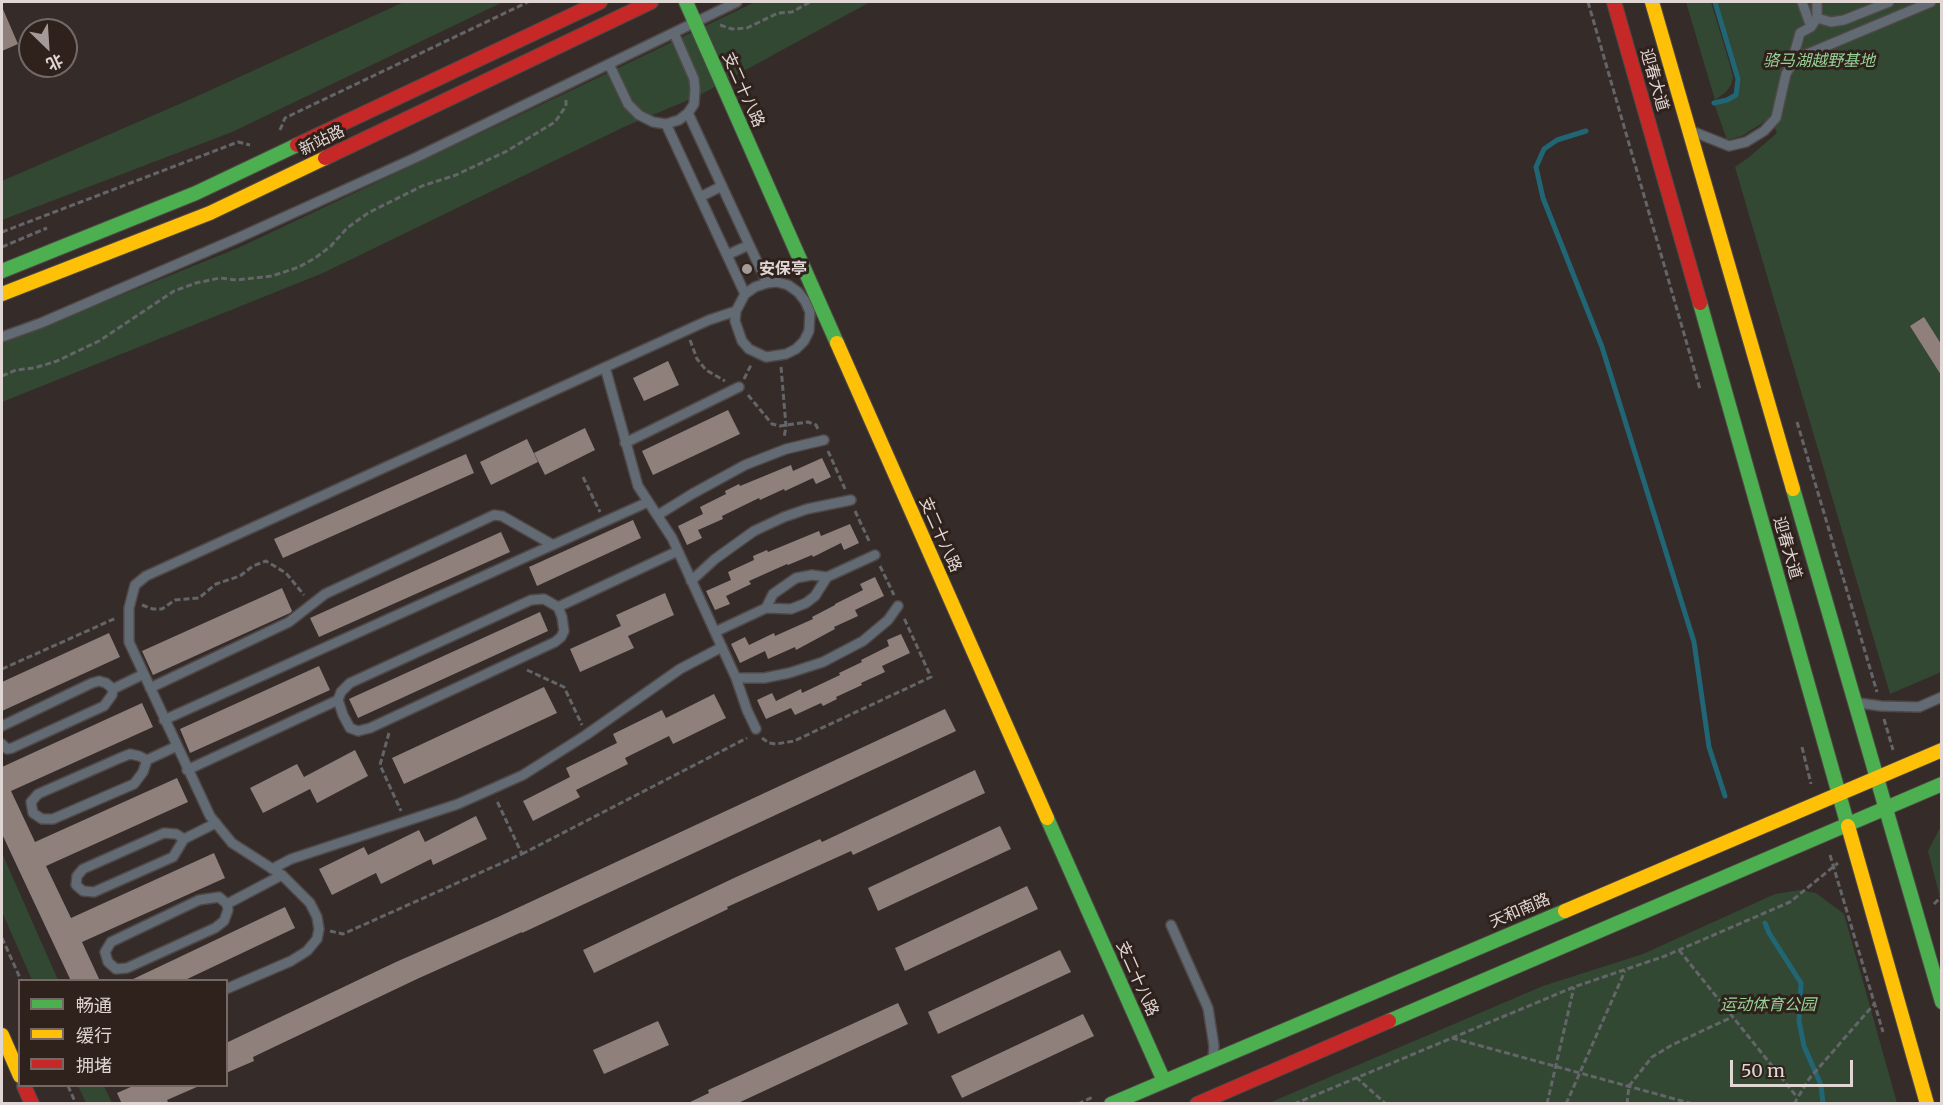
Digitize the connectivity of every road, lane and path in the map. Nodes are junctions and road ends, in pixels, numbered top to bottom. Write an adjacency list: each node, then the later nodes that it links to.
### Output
1 (528, 2): 25 (path)
2 (600, 2): 32 (main road, 新站路)
3 (651, 2): 35 (main road, 新站路)
4 (686, 2): 16 (main road, 支二十八路)
5 (737, 2): 16 (lane)
6 (810, 2): 16 (path)
7 (1588, 2): 44 (path)
8 (1614, 2): 90 (main road, 迎春大道)
9 (1652, 2): 24 (main road, 迎春大道)
10 (1802, 2): 17 (lane)
11 (1828, 2): 14 (lane)
12 (1889, 2): 15 (lane)
13 (1931, 2): 20 (lane)
14 (1817, 3): 15 (lane)
15 (1816, 18): 17 (lane)
16 (699, 20): 18 (lane); 125 (main road, 支二十八路)
17 (1811, 27): 20 (lane)
18 (674, 33): 19 (lane); 22 (lane)
19 (609, 64): 21 (lane); 23 (lane)
20 (1791, 64): 24 (lane)
21 (567, 84): 38 (lane); 42 (path)
22 (688, 112): 23 (lane); 27 (lane)
23 (666, 124): 28 (lane)
24 (1689, 130): 75 (main road, 迎春大道)
25 (278, 135)
26 (255, 146): 29 (path)
27 (722, 186): 28 (lane); 30 (lane)
28 (700, 197): 31 (lane)
29 (2, 232)
30 (749, 244): 31 (lane); 33 (lane)
31 (727, 255): 34 (lane)
32 (3, 271)
33 (767, 283): 34 (lane); 40 (lane)
34 (745, 294): 36 (lane)
35 (2, 295)
36 (736, 311): 37 (lane); 39 (lane)
37 (686, 330): 41 (lane); 43 (path)
38 (2, 338)
39 (758, 354): 40 (lane); 43 (path)
40 (780, 356): 45 (path)
41 (605, 367): 47 (lane); 59 (lane)
42 (2, 376)
43 (739, 387): 45 (path); 47 (lane)
44 (1701, 392)
45 (786, 426): 46 (path); 48 (path)
46 (824, 440): 48 (lane); 50 (path)
47 (625, 443): 51 (lane)
48 (778, 452): 52 (lane)
49 (583, 477): 53 (path)
50 (850, 500): 56 (path); 58 (lane)
51 (648, 502): 52 (lane); 53 (lane)
52 (658, 515): 55 (lane)
53 (604, 522): 54 (lane)
54 (553, 545): 60 (lane); 77 (lane)
55 (678, 551): 58 (lane); 62 (lane)
56 (875, 555): 57 (lane); 61 (path)
57 (827, 577): 63 (lane); 63 (lane)
58 (692, 581): 65 (lane)
59 (130, 600): 60 (path); 64 (lane)
60 (311, 604): 71 (lane)
61 (898, 606): 70 (lane); 79 (path)
62 (558, 608): 67 (lane); 74 (lane)
63 (766, 608): 65 (lane)
64 (129, 612): 68 (path); 69 (lane)
65 (715, 632): 66 (lane)
66 (722, 647): 70 (lane); 80 (lane)
67 (512, 662): 76 (lane); 80 (path)
68 (2, 669)
69 (144, 674): 71 (lane); 72 (lane)
70 (736, 678): 79 (lane)
71 (150, 688): 77 (lane)
72 (113, 689): 78 (lane); 82 (lane)
73 (1941, 697): 75 (lane)
74 (338, 700): 76 (lane); 86 (lane)
75 (1855, 703): 87 (main road, 迎春大道)
76 (393, 717): 93 (path)
77 (164, 720): 83 (lane)
78 (2, 726)
79 (757, 731): 99 (path)
80 (586, 735): 89 (lane)
81 (1801, 742): 91 (path)
82 (2, 744)
83 (177, 746): 85 (lane); 86 (lane)
84 (1941, 750): 87 (main road, 天和南路)
85 (147, 760): 85 (lane)
86 (187, 770): 94 (lane)
87 (1877, 777): 90 (main road, 天和南路); 92 (main road, 迎春大道)
88 (1941, 784): 92 (main road)
89 (492, 790): 93 (lane); 99 (path)
90 (1840, 793): 91 (main road, 天和南路); 95 (main road, 迎春大道)
91 (1816, 803): 120 (main road, 天和南路)
92 (1886, 808): 95 (main road); 114 (main road, 迎春大道)
93 (406, 822): 100 (lane)
94 (216, 823): 97 (lane); 100 (lane)
95 (1847, 825): 96 (main road); 98 (main road, 迎春大道)
96 (1824, 834): 101 (path); 133 (main road)
97 (183, 839): 97 (lane)
98 (1853, 845): 101 (path); 141 (main road, 迎春大道)
99 (522, 854): 107 (path)
100 (272, 868): 102 (lane)
101 (1834, 868): 109 (path); 115 (path)
102 (282, 875): 104 (lane); 107 (lane)
103 (1941, 896): 105 (path)
104 (227, 904): 104 (lane)
105 (1935, 904)
106 (1171, 925): 120 (lane)
107 (319, 929): 113 (lane)
108 (2, 938): 111 (path)
109 (1678, 950): 110 (path); 116 (path)
110 (1625, 969): 112 (path); 123 (path)
111 (20, 979)
112 (1574, 987): 119 (path); 121 (path)
113 (228, 988)
114 (1941, 1002)
115 (1875, 1003): 118 (path); 129 (path)
116 (1732, 1017): 126 (path); 129 (path)
117 (2, 1035): 122 (main road)
118 (1884, 1037)
119 (1452, 1038): 121 (path); 124 (path)
120 (1212, 1060): 125 (main road, 天和南路)
121 (1556, 1066): 123 (path); 136 (path)
122 (18, 1071)
123 (1580, 1072): 126 (path); 137 (path)
124 (1356, 1077): 134 (path); 135 (path)
125 (1164, 1081): 132 (main road, 天和南路)
126 (1629, 1086): 138 (path); 139 (path)
127 (24, 1087): 130 (main road)
128 (68, 1087): 131 (path)
129 (1797, 1097): 140 (path)
130 (32, 1104)
131 (76, 1104)
132 (1111, 1104)
133 (1197, 1104)
134 (1294, 1104)
135 (1386, 1104)
136 (1547, 1104)
137 (1566, 1104)
138 (1627, 1104)
139 (1693, 1104)
140 (1794, 1104)
141 (1927, 1104)

